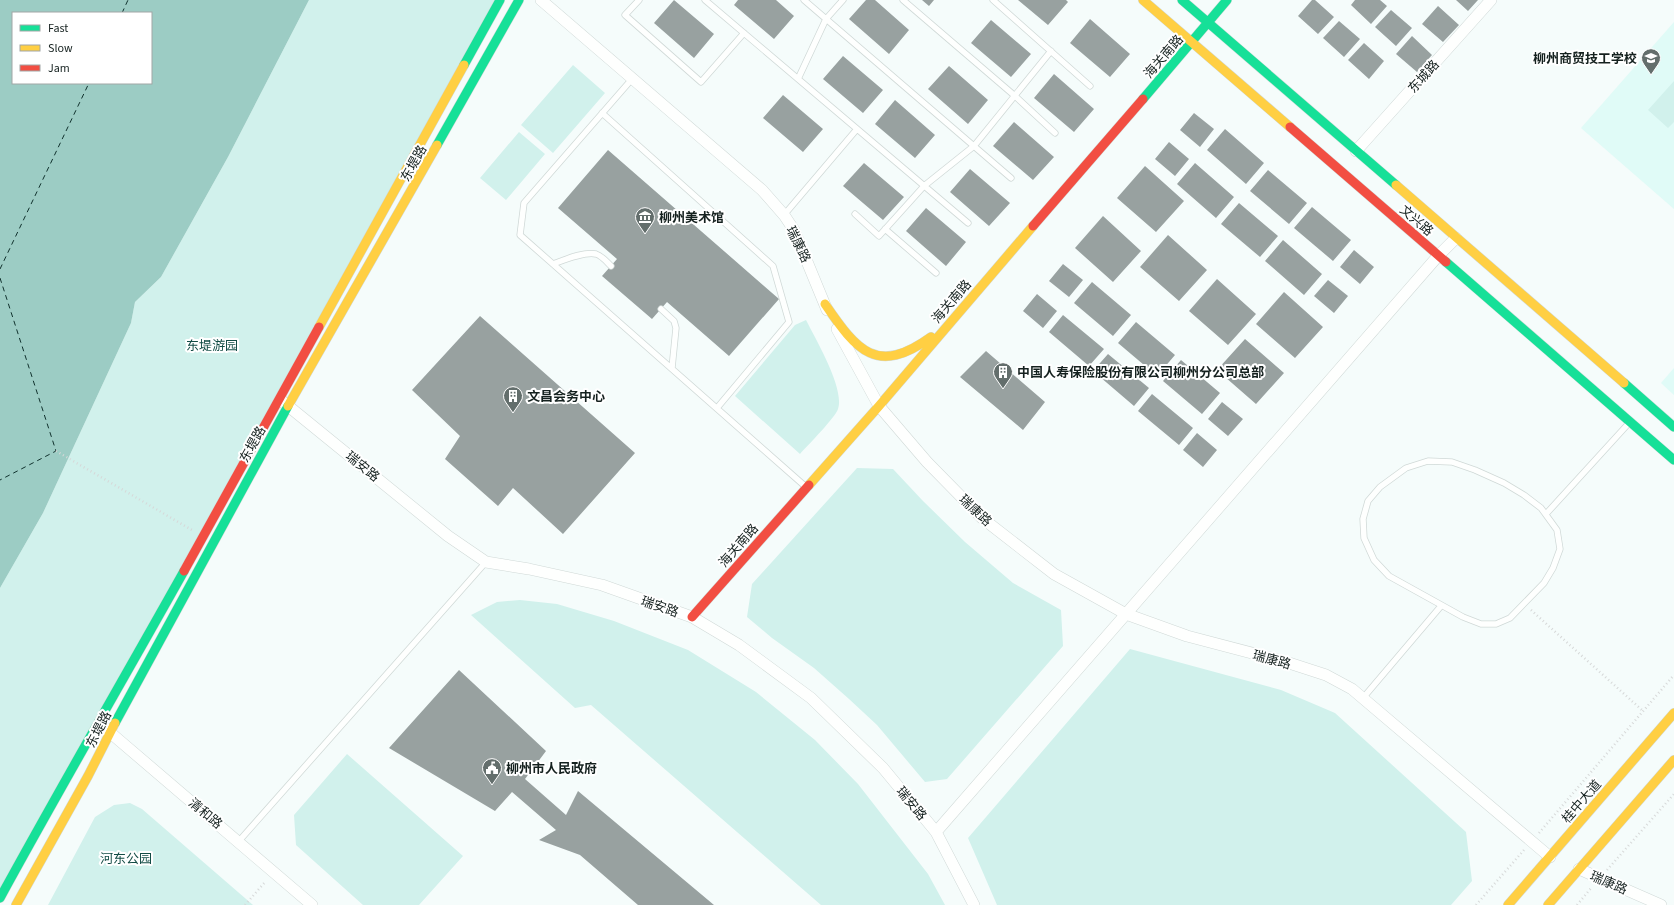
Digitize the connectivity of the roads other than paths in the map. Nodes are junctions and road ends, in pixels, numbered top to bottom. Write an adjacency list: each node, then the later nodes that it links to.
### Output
1 (500, 0): 43 (main road)
2 (519, 0): 44 (main road, 东堤路)
3 (541, 0): 19 (street, 瑞康路)
4 (639, 0): 16 (lane)
5 (705, 0): 16 (lane)
6 (804, 0): 14 (lane)
7 (843, 0): 14 (lane)
8 (903, 0): 22 (lane)
9 (993, 0): 18 (lane)
10 (1143, 0): 17 (main road, 文兴路)
11 (1182, 0): 15 (main road, 文兴路)
12 (1228, 0): 15 (main road, 海关南路)
13 (1490, 0): 27 (street, 东城路)
14 (826, 19): 20 (lane); 26 (lane)
15 (1208, 23): 17 (main road, 海关南路); 27 (main road, 文兴路)
16 (744, 33): 20 (lane)
17 (1191, 42): 35 (main road, 文兴路); 41 (main road, 海关南路)
18 (1051, 51): 21 (lane); 22 (lane)
19 (632, 79): 23 (lane); 31 (street, 瑞康路)
20 (798, 79): 24 (lane)
21 (1090, 86)
22 (1015, 96): 25 (lane); 26 (lane)
23 (602, 113): 36 (lane); 46 (lane)
24 (858, 129): 29 (lane); 31 (lane)
25 (1055, 133)
26 (974, 146): 28 (lane); 29 (lane)
27 (1356, 151): 34 (main road, 文兴路)
28 (1011, 178)
29 (924, 186): 32 (lane); 33 (lane)
30 (855, 214): 33 (lane)
31 (784, 215): 39 (street, 瑞康路)
32 (968, 223)
33 (885, 229): 38 (lane)
34 (1456, 238): 35 (street); 48 (main road, 文兴路)
35 (1438, 256): 47 (main road, 文兴路); 54 (street)
36 (553, 264): 37 (lane); 42 (lane)
37 (611, 266)
38 (936, 273)
39 (825, 304): 41 (main road); 45 (street, 瑞康路)
40 (661, 309): 42 (lane)
41 (945, 328): 45 (main road, 海关南路)
42 (672, 368): 46 (lane)
43 (279, 398): 44 (street, 瑞安路); 58 (main road)
44 (288, 405): 52 (street, 瑞安路); 59 (main road, 东堤路)
45 (878, 406): 50 (main road, 海关南路); 54 (street, 瑞康路)
46 (717, 408): 50 (lane)
47 (1630, 422): 49 (main road, 文兴路); 51 (lane)
48 (1674, 427)
49 (1674, 460)
50 (807, 487): 55 (main road, 海关南路)
51 (1546, 514): 53 (lane); 53 (lane)
52 (486, 562): 55 (street, 瑞安路); 62 (lane)
53 (1441, 606): 56 (lane)
54 (1126, 614): 56 (street, 瑞康路); 61 (street)
55 (692, 617): 61 (street, 瑞安路)
56 (1363, 698): 63 (street, 瑞康路)
57 (1674, 713): 63 (main road, 桂中大道)
58 (99, 723): 59 (street, 清和路); 65 (main road)
59 (110, 732): 62 (street, 清和路); 66 (main road, 东堤路)
60 (1674, 760): 64 (main road)
61 (936, 832): 68 (street, 瑞安路)
62 (239, 841): 67 (street, 清和路)
63 (1550, 857): 69 (main road, 桂中大道)
64 (1579, 870): 70 (main road); 71 (street, 瑞康路)
65 (0, 898)
66 (16, 905)
67 (312, 905)
68 (974, 905)
69 (1508, 905)
70 (1548, 905)
71 (1661, 905)

